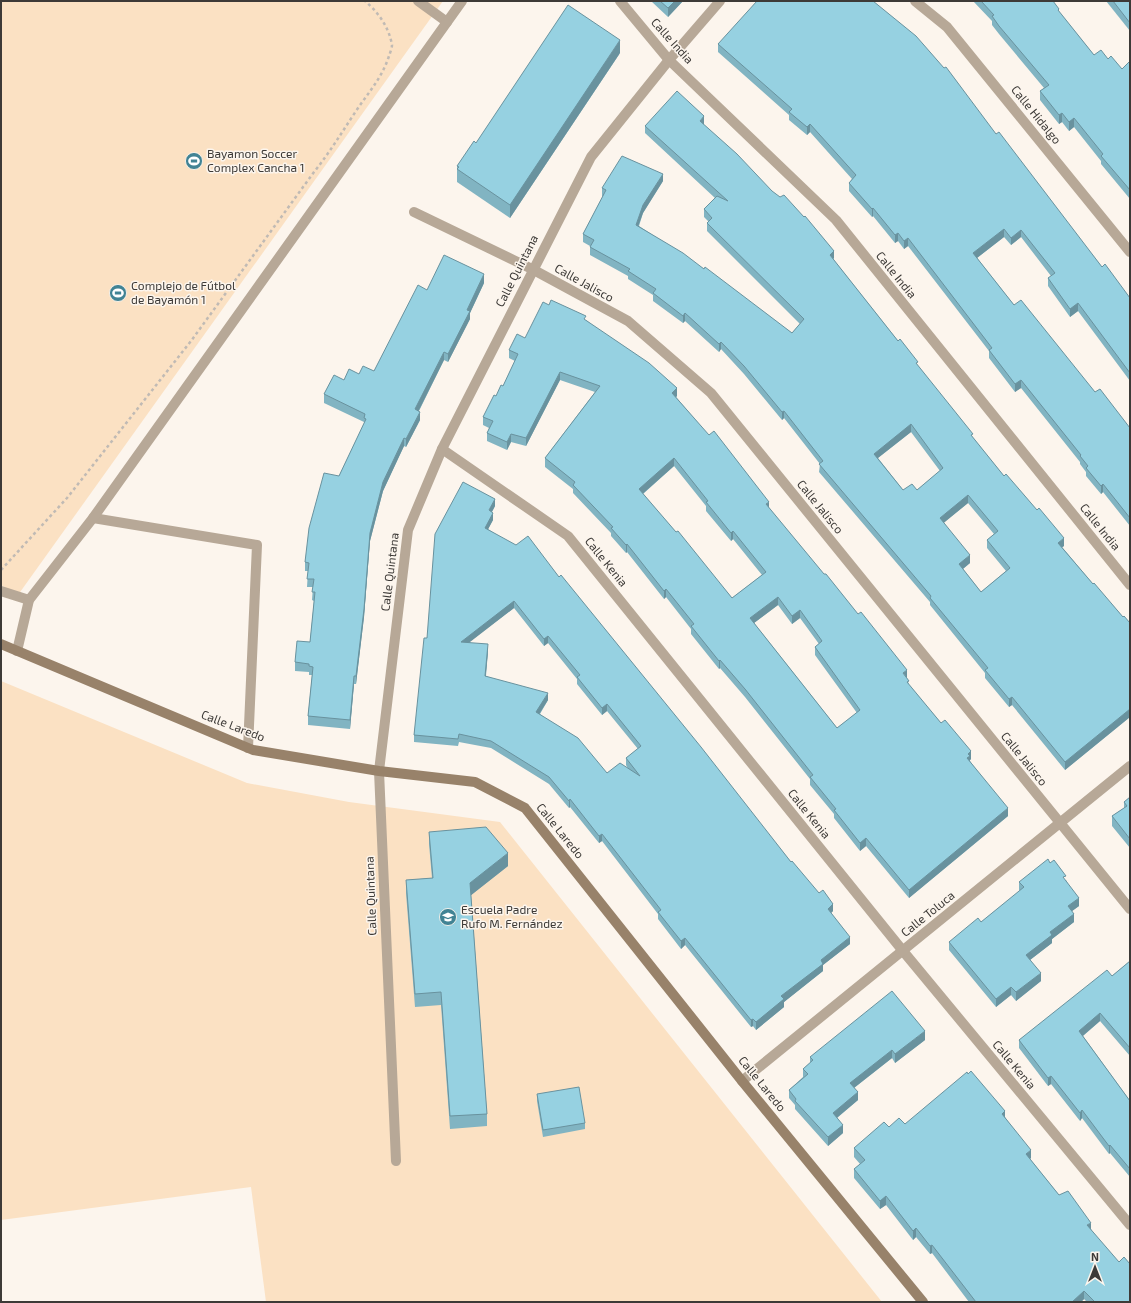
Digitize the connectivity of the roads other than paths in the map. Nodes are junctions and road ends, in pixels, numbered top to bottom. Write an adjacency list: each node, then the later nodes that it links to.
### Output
1 (418, 1): 6 (street)
2 (462, 1): 6 (street)
3 (620, 1): 7 (street, Calle India)
4 (720, 1): 7 (street, Calle Quintana)
5 (915, 1): 9 (street, Calle Hidalgo)
6 (447, 22): 12 (street)
7 (669, 60): 10 (street, Calle Quintana); 13 (street, Calle India)
8 (414, 212): 10 (street, Calle Jalisco)
9 (1130, 252)
10 (532, 269): 11 (street, Calle Quintana); 21 (street, Calle Jalisco)
11 (442, 449): 20 (street, Calle Quintana); 23 (street, Calle Kenia)
12 (93, 518): 15 (street); 18 (street)
13 (1130, 585)
14 (1, 591): 15 (street)
15 (29, 600): 17 (street)
16 (1, 644): 17 (main road, Calle Laredo)
17 (17, 651): 18 (main road, Calle Laredo)
18 (248, 748): 20 (main road, Calle Laredo)
19 (1130, 766): 21 (street, Calle Toluca)
20 (379, 771): 24 (main road, Calle Laredo); 25 (street, Calle Quintana)
21 (1060, 824): 22 (street, Calle Jalisco); 23 (street, Calle Toluca)
22 (1130, 909)
23 (903, 951): 24 (street, Calle Toluca); 26 (street, Calle Kenia)
24 (742, 1080): 27 (main road, Calle Laredo)
25 (396, 1161)
26 (1130, 1225)
27 (923, 1302)

